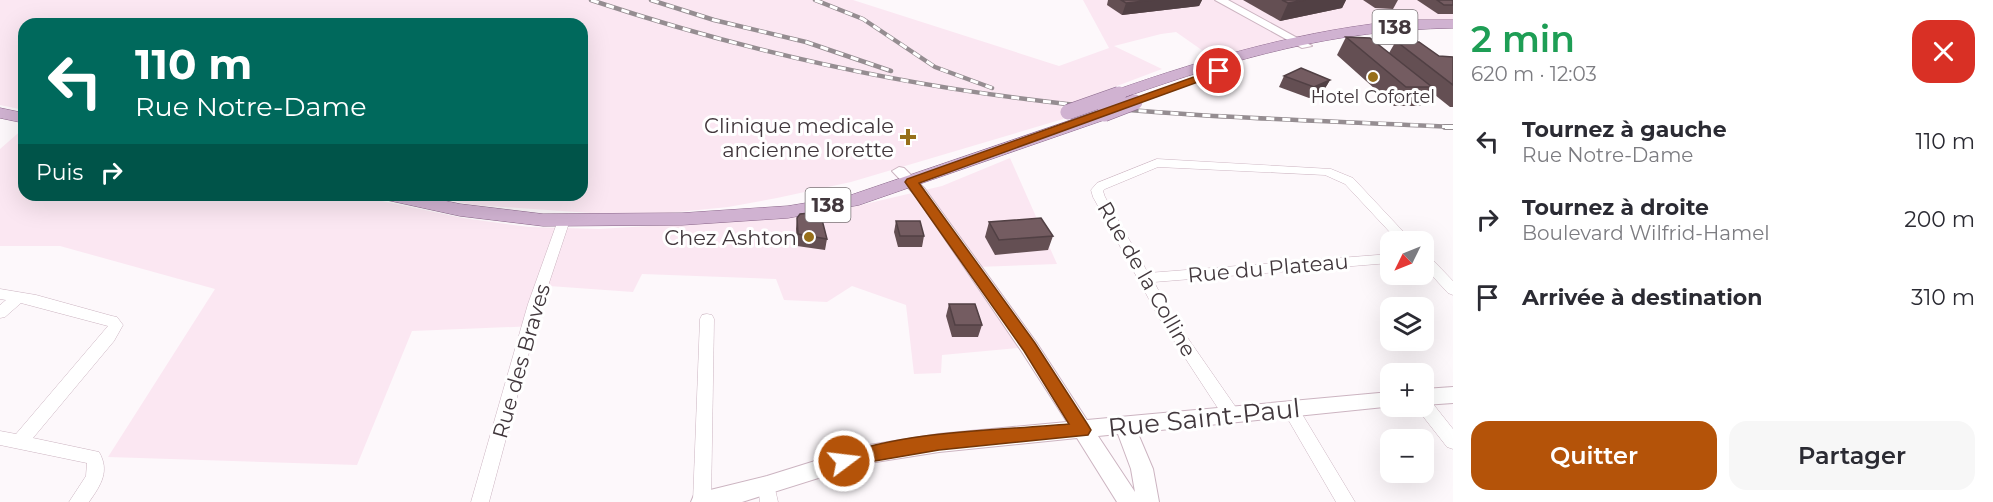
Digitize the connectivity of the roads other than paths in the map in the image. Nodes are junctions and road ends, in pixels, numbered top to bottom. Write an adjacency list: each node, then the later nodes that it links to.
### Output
1 (1220, 0): 4 (street)
2 (1453, 24): 4 (main road, 138)
3 (1453, 30): 4 (main road, 138)
4 (1300, 43): 7 (main road, 138, bridge); 7 (main road, bridge)
5 (1, 113): 6 (main road)
6 (18, 117)
7 (905, 177): 9 (main road, 138); 26 (street)
8 (417, 201): 9 (main road, 138)
9 (564, 220): 32 (street, Rue des Braves)
10 (1397, 231): 13 (street, Rue de la Colline)
11 (1380, 259): 13 (street, Rue du Plateau)
12 (1434, 270): 14 (street)
13 (1146, 278): 23 (street, Rue de la Colline)
14 (1453, 290)
15 (0, 294): 16 (street)
16 (16, 298): 17 (street); 28 (street)
17 (0, 313)
18 (707, 319): 33 (street)
19 (1453, 395): 20 (street)
20 (1434, 396)
21 (1380, 401): 22 (street, Rue Saint-Paul)
22 (1290, 409): 23 (street, Rue Saint-Paul); 36 (street)
23 (1231, 414): 25 (street, Rue Saint-Paul)
24 (1433, 417): 29 (street)
25 (1135, 424): 26 (street, Rue Saint-Paul); 35 (street)
26 (1082, 430): 30 (street, Rue Saint-Paul); 34 (street)
27 (0, 438): 28 (street)
28 (20, 441): 31 (street)
29 (1453, 442)
30 (768, 494): 33 (street, Rue Saint-Paul)
31 (78, 502)
32 (480, 502)
33 (702, 502)
34 (1129, 502)
35 (1148, 502)
36 (1346, 502)

